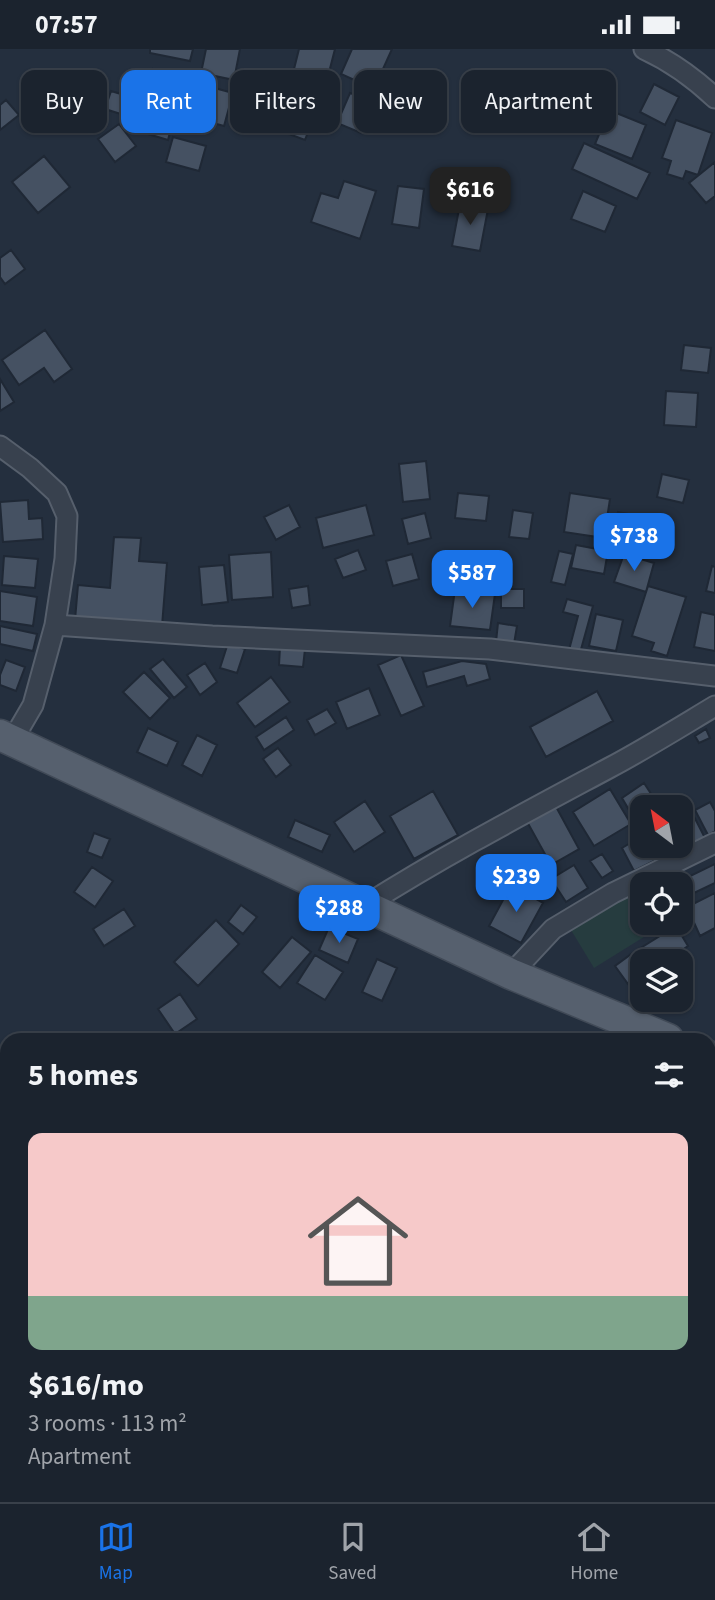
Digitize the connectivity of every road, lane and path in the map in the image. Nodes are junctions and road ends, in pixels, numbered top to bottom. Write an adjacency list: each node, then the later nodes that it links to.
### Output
1 (644, 49): 2 (street)
2 (715, 98)
3 (0, 446): 4 (street)
4 (55, 625): 5 (street); 7 (street)
5 (715, 676)
6 (715, 706): 9 (street)
7 (6, 738): 9 (main road)
8 (715, 843): 10 (street)
9 (366, 905): 10 (main road)
10 (511, 974): 11 (main road)
11 (654, 1033)

